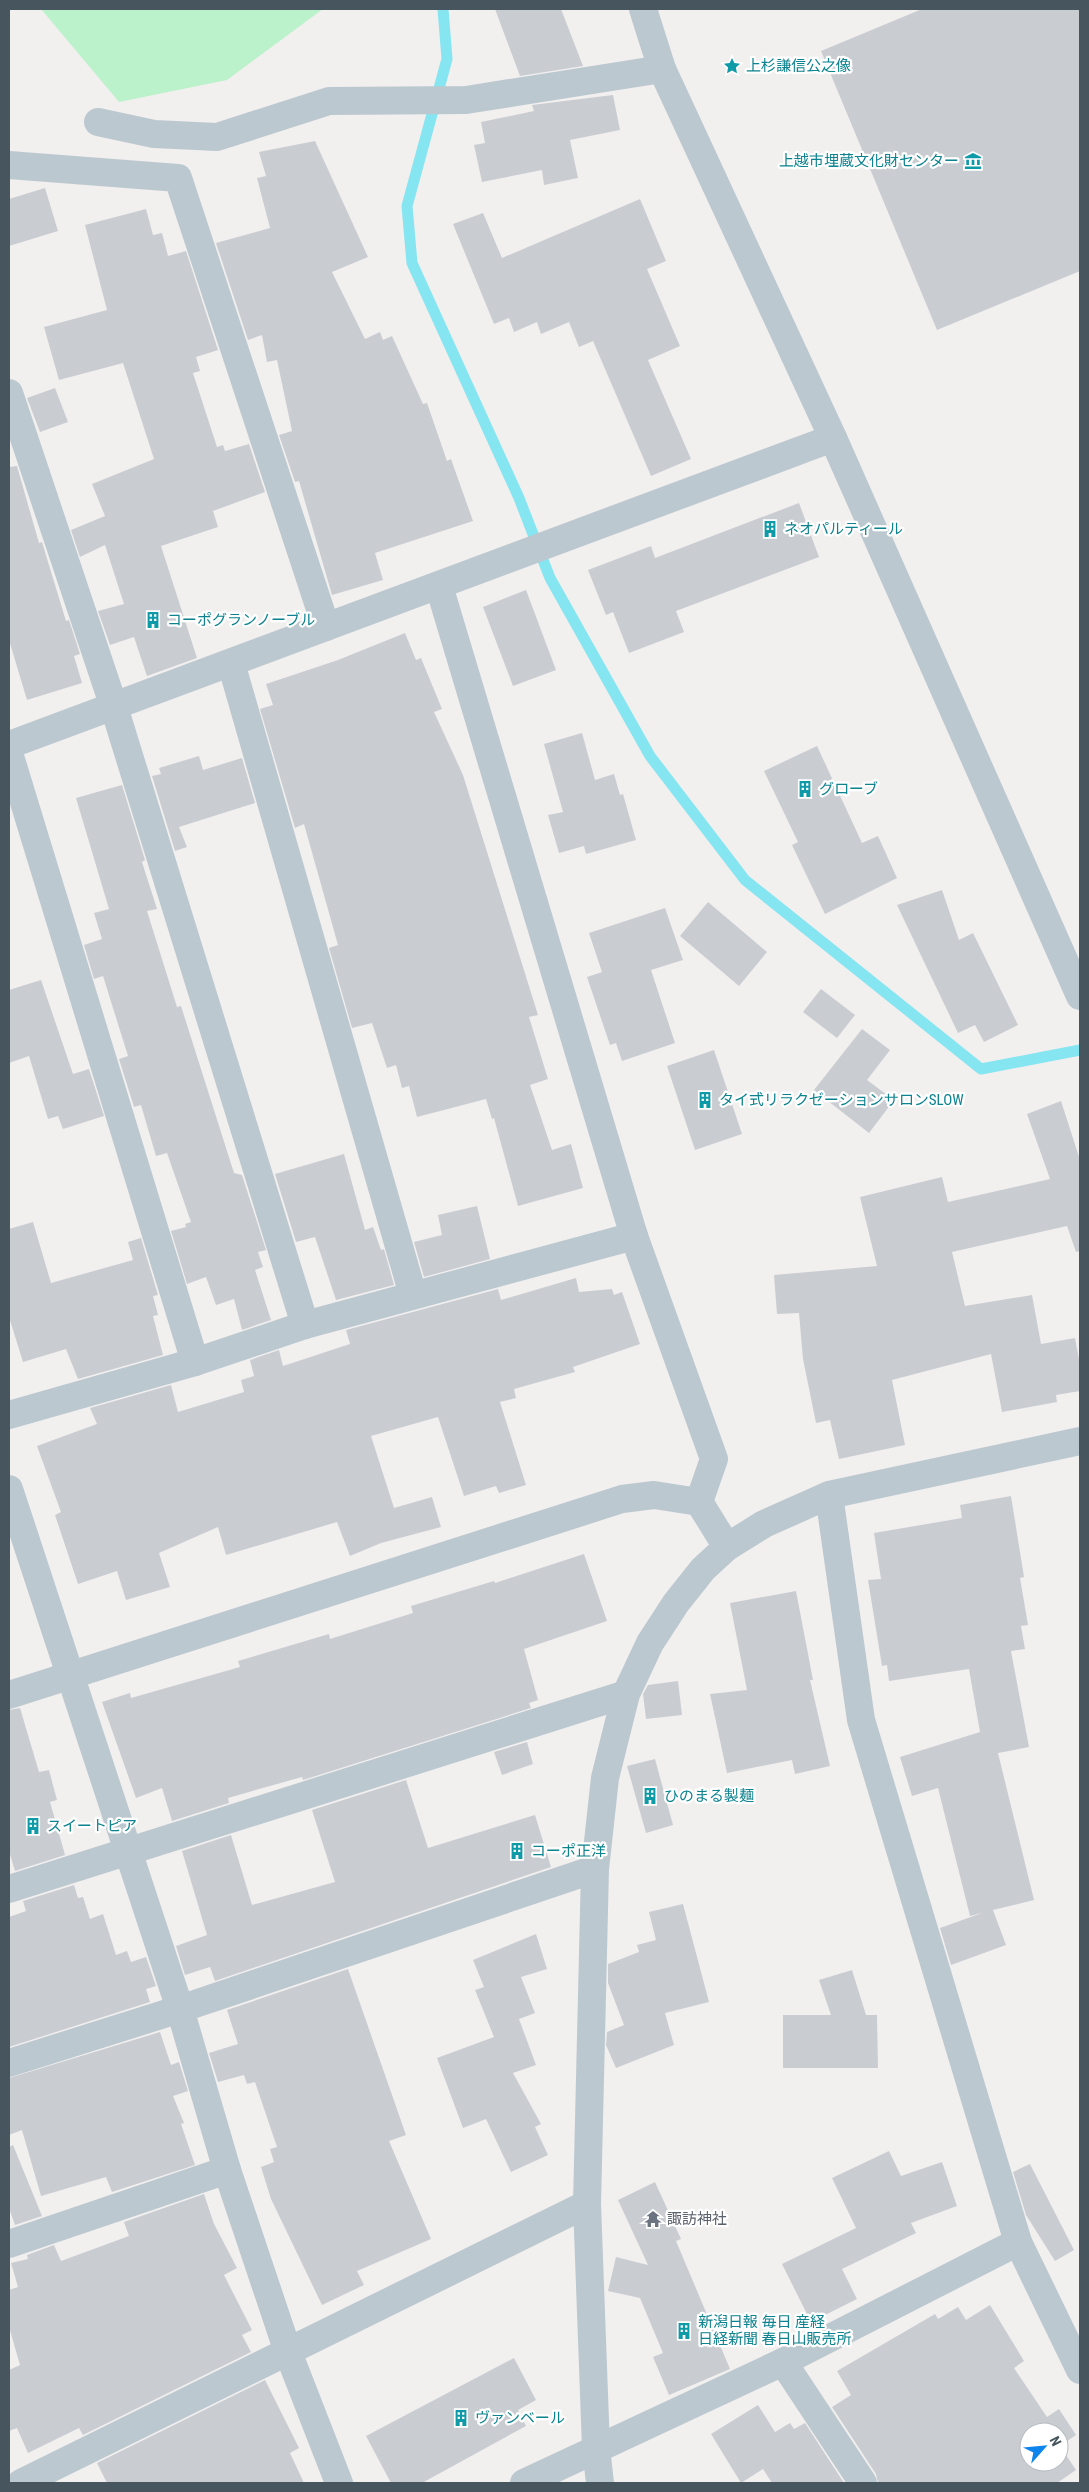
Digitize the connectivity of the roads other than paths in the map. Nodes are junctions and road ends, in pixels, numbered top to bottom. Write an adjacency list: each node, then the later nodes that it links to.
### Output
1 (643, 9): 2 (street)
2 (662, 69): 3 (street); 6 (street)
3 (98, 122)
4 (9, 165): 8 (street)
5 (9, 393): 10 (street)
6 (833, 438): 7 (street); 13 (street)
7 (439, 586): 8 (street); 14 (street)
8 (326, 628): 9 (street)
9 (231, 663): 10 (street); 15 (street)
10 (114, 707): 11 (street); 16 (street)
11 (9, 745)
12 (9, 753): 17 (street)
13 (1080, 996)
14 (634, 1236): 15 (street); 22 (street)
15 (413, 1295): 16 (street)
16 (305, 1326): 17 (street)
17 (195, 1362): 18 (street)
18 (9, 1415)
19 (1080, 1442): 21 (street)
20 (9, 1489): 24 (street)
21 (829, 1495): 23 (street); 34 (street)
22 (699, 1502): 23 (street); 24 (street)
23 (727, 1547): 25 (street)
24 (70, 1675): 26 (street); 27 (street)
25 (626, 1694): 27 (street); 28 (street)
26 (9, 1695)
27 (127, 1851): 29 (street); 30 (street)
28 (595, 1869): 30 (street); 33 (street)
29 (9, 1889)
30 (180, 2009): 31 (street); 32 (street)
31 (9, 2063)
32 (227, 2170): 35 (street); 36 (street)
33 (586, 2204): 36 (street); 39 (street)
34 (1018, 2242): 37 (street); 38 (street)
35 (9, 2244)
36 (288, 2352): 40 (street); 41 (street)
37 (783, 2362): 39 (street); 44 (street)
38 (1080, 2370)
39 (596, 2448): 42 (street); 43 (street)
40 (21, 2483)
41 (339, 2483)
42 (524, 2483)
43 (600, 2483)
44 (863, 2483)

